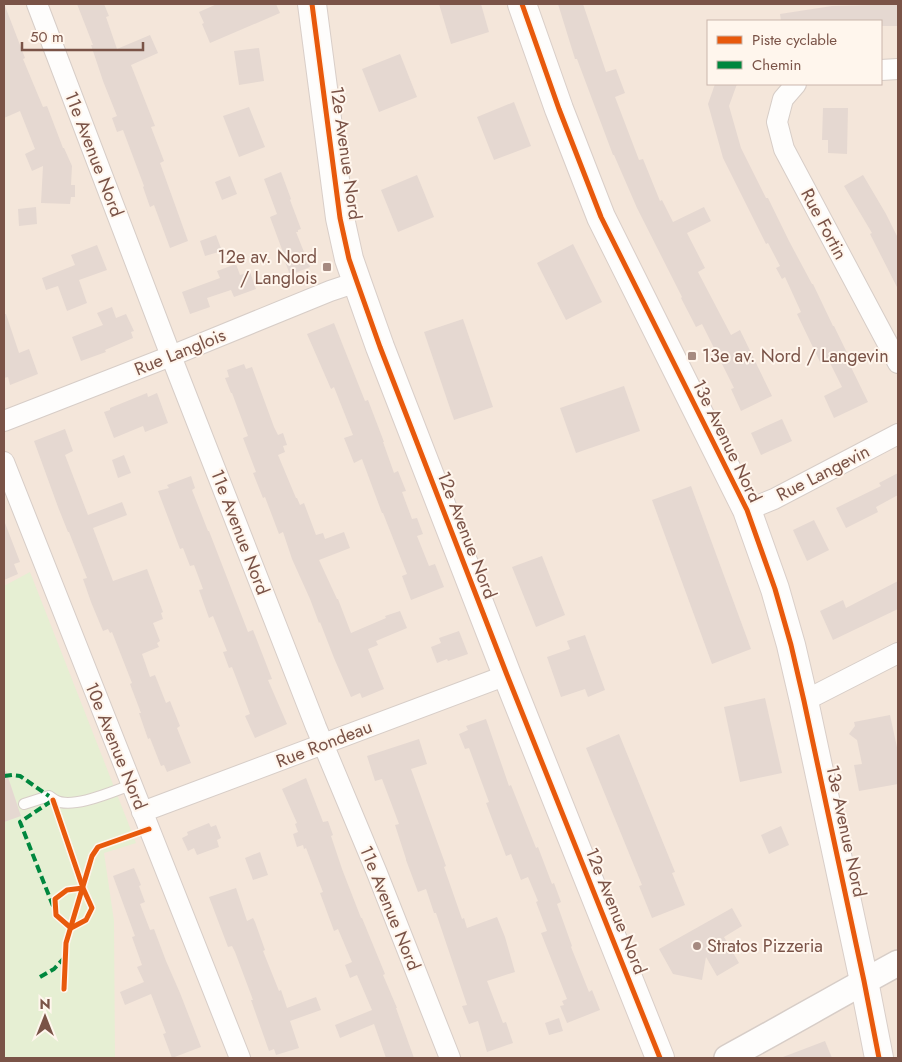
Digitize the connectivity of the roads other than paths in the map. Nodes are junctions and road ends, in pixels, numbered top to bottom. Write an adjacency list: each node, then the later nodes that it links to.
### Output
1 (37, 4): 8 (street, 11e Avenue Nord)
2 (312, 4): 7 (main road, 12e Avenue Nord)
3 (522, 4): 13 (main road, 13e Avenue Nord)
4 (898, 69): 5 (street)
5 (882, 70)
6 (795, 85): 9 (street, Rue Fortin)
7 (357, 282): 8 (street, Rue Langlois); 15 (main road, 12e Avenue Nord)
8 (171, 356): 10 (street, Rue Langlois); 17 (street, 11e Avenue Nord)
9 (898, 363)
10 (4, 421)
11 (898, 434): 13 (street, Rue Langevin)
12 (4, 462): 18 (street, 10e Avenue Nord)
13 (747, 510): 16 (main road, 13e Avenue Nord)
14 (898, 653): 16 (street)
15 (507, 675): 17 (street, Rue Rondeau); 25 (main road, 12e Avenue Nord)
16 (804, 701): 22 (main road, 13e Avenue Nord)
17 (323, 744): 20 (street, Rue Rondeau); 24 (street, 11e Avenue Nord)
18 (132, 784): 19 (lane); 20 (street, 10e Avenue Nord)
19 (24, 804)
20 (142, 812): 23 (street, 10e Avenue Nord)
21 (898, 963): 22 (street)
22 (864, 981): 26 (street); 27 (main road, 13e Avenue Nord)
23 (240, 1058)
24 (450, 1058)
25 (660, 1058)
26 (727, 1058)
27 (879, 1058)

